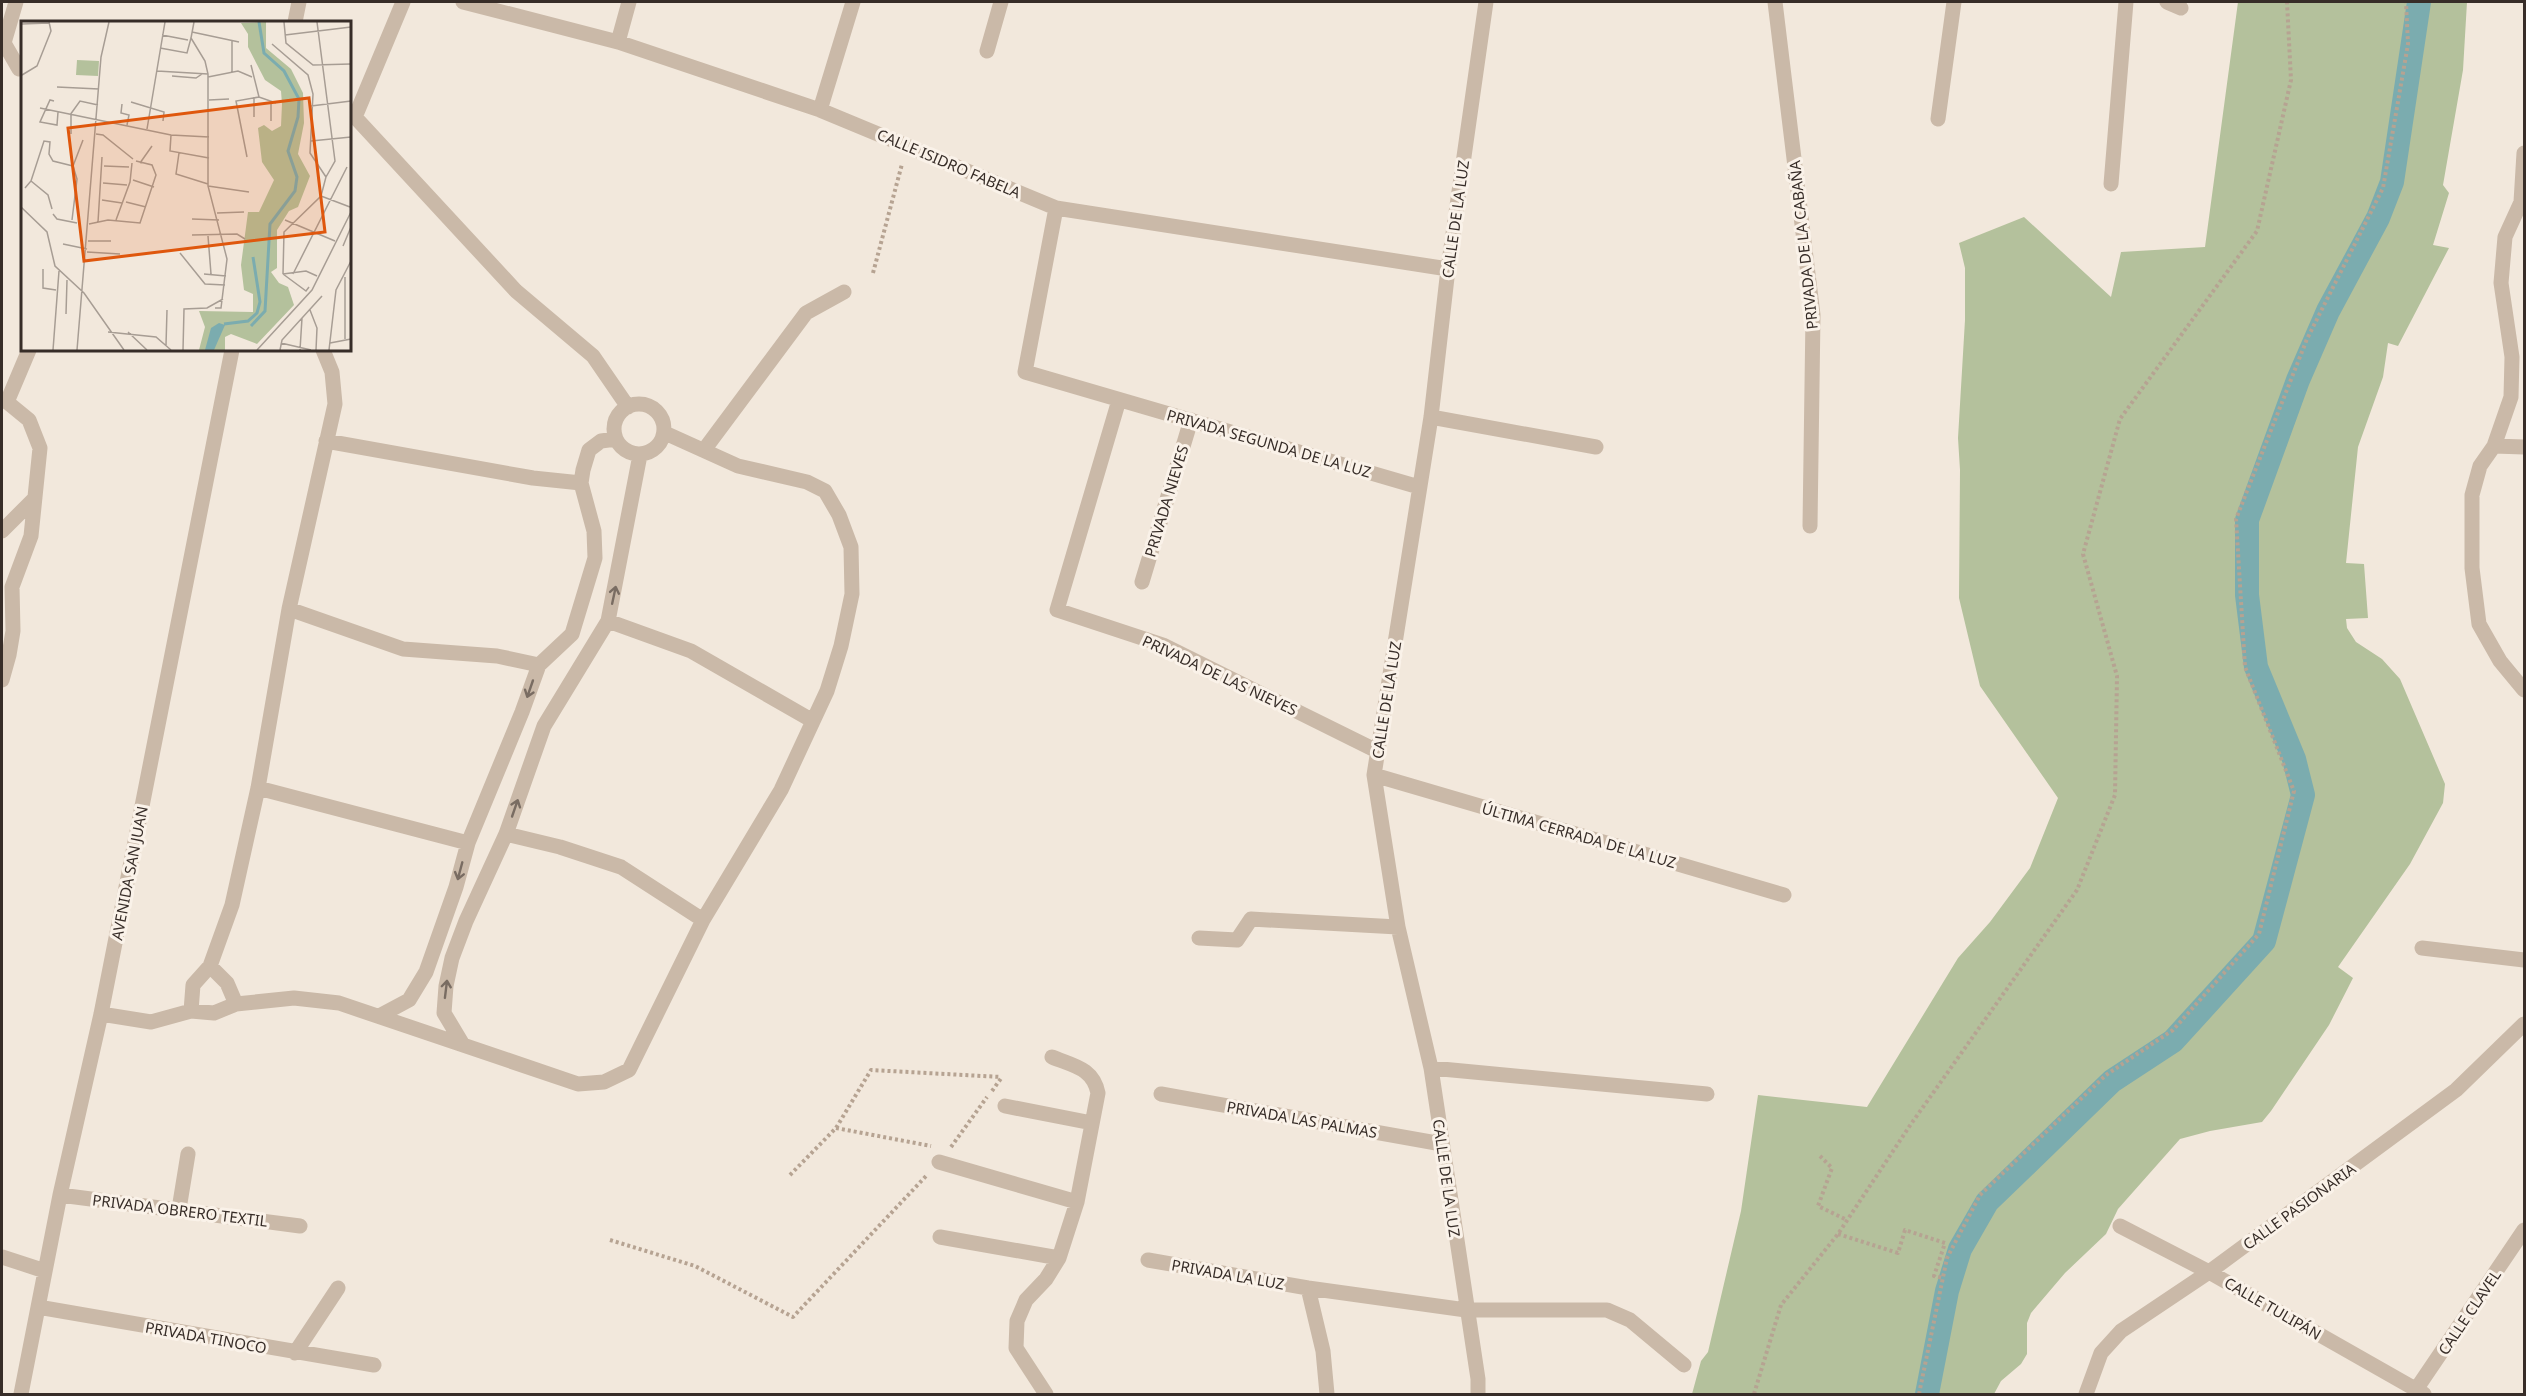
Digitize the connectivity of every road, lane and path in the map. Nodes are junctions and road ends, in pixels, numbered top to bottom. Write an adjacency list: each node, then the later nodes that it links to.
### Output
1 (16, 2): 19 (street)
2 (299, 2): 16 (street)
3 (403, 2): 21 (street)
4 (463, 2): 17 (street, CALLE ISIDRO FABELA)
5 (629, 2): 17 (street)
6 (852, 2): 20 (street)
7 (1001, 2): 18 (street)
8 (1486, 2): 27 (street, CALLE DE LA LUZ)
9 (1775, 2): 49 (street, PRIVADA DE LA CABAÑA)
10 (1954, 2): 22 (street)
11 (2126, 2): 25 (street)
12 (2167, 2): 15 (street)
13 (2286, 2): 93 (path)
14 (2406, 2): 105 (path)
15 (2181, 8)
16 (295, 21)
17 (618, 42): 20 (street, CALLE ISIDRO FABELA)
18 (987, 51)
19 (19, 69)
20 (820, 110): 23 (street, CALLE ISIDRO FABELA)
21 (352, 116): 35 (street)
22 (1938, 119)
23 (906, 146): 26 (street, CALLE ISIDRO FABELA); 28 (path)
24 (2524, 153): 41 (street)
25 (2111, 184)
26 (1056, 208): 27 (street, CALLE ISIDRO FABELA); 33 (street, PRIVADA SEGUNDA DE LA LUZ)
27 (1448, 269): 36 (street, CALLE DE LA LUZ)
28 (873, 273)
29 (844, 291): 44 (street)
30 (29, 351): 34 (street)
31 (232, 351): 73 (street, AVENIDA SAN JUAN)
32 (323, 351): 40 (street)
33 (1119, 400): 37 (street, PRIVADA SEGUNDA DE LA LUZ); 59 (street, PRIVADA DE LAS NIEVES)
34 (4, 401): 48 (street)
35 (627, 407): 38 (street); 39 (street)
36 (1431, 417): 42 (street); 47 (street, CALLE DE LA LUZ)
37 (1191, 420): 47 (street, PRIVADA SEGUNDA DE LA LUZ); 52 (street, PRIVADA NIEVES)
38 (665, 433): 44 (street); 45 (street)
39 (616, 439): 45 (street); 46 (street)
40 (326, 441): 46 (street); 53 (street)
41 (2494, 446): 43 (street); 57 (street)
42 (1596, 447)
43 (2524, 447)
44 (705, 450): 58 (street)
45 (640, 455): 54 (street, one-way to 45)
46 (581, 483): 55 (street)
47 (1419, 487): 59 (street, CALLE DE LA LUZ)
48 (35, 498): 50 (street); 51 (street)
49 (1810, 526)
50 (2, 531)
51 (7, 582): 56 (street)
52 (1142, 582)
53 (289, 609): 55 (street); 61 (street)
54 (609, 621): 58 (street); 62 (street, one-way to 54)
55 (539, 665): 63 (street, one-way to 63)
56 (2, 680)
57 (2524, 690)
58 (813, 721): 65 (street)
59 (1379, 752): 60 (street, CALLE DE LA LUZ)
60 (1374, 775): 64 (street, ÚLTIMA CERRADA DE LA LUZ); 66 (street, CALLE DE LA LUZ)
61 (258, 788): 63 (street); 70 (street)
62 (506, 834): 65 (street); 76 (street, one-way to 62)
63 (468, 843): 74 (street, one-way to 74)
64 (1784, 895)
65 (703, 920): 76 (street)
66 (1398, 927): 67 (street); 78 (street, CALLE DE LA LUZ)
67 (1200, 938)
68 (2422, 948): 69 (street)
69 (2524, 960)
70 (210, 966): 71 (street); 72 (street)
71 (236, 1004): 72 (street); 74 (street)
72 (191, 1011): 73 (street)
73 (101, 1014): 90 (street, AVENIDA SAN JUAN)
74 (379, 1016): 76 (street)
75 (2524, 1024): 104 (street, CALLE PASIONARIA)
76 (462, 1043)
77 (1052, 1057): 82 (street)
78 (1431, 1068): 80 (street); 84 (street, CALLE DE LA LUZ)
79 (1161, 1094): 84 (street, PRIVADA LAS PALMAS)
80 (1707, 1094)
81 (1005, 1106): 82 (street)
82 (1092, 1123): 91 (street)
83 (836, 1128): 85 (path); 85 (path); 89 (path)
84 (1442, 1144): 109 (street, CALLE DE LA LUZ)
85 (949, 1150): 88 (path)
86 (188, 1154): 92 (street)
87 (1820, 1156): 93 (path)
88 (939, 1162): 91 (street); 99 (path)
89 (790, 1174)
90 (60, 1195): 92 (street, PRIVADA OBRERO TEXTIL); 103 (street, AVENIDA SAN JUAN)
91 (1077, 1202): 101 (street)
92 (179, 1209): 94 (street, PRIVADA OBRERO TEXTIL)
93 (1847, 1220): 97 (path)
94 (300, 1226)
95 (2120, 1226): 104 (street, CALLE TULIPÁN)
96 (2524, 1230): 113 (street, CALLE CLAVEL)
97 (1838, 1234): 105 (path); 118 (path)
98 (940, 1237): 101 (street)
99 (610, 1240)
100 (2, 1257): 103 (street)
101 (1059, 1258): 115 (street)
102 (1148, 1260): 107 (street, PRIVADA LA LUZ)
103 (45, 1271): 108 (street, AVENIDA SAN JUAN)
104 (2209, 1272): 113 (street, CALLE TULIPÁN); 120 (street, CALLE PASIONARIA)
105 (1943, 1278): 119 (path)
106 (338, 1288): 110 (street)
107 (1308, 1288): 109 (street, PRIVADA LA LUZ); 116 (street)
108 (38, 1307): 110 (street, PRIVADA TINOCO); 114 (street, AVENIDA SAN JUAN)
109 (1466, 1310): 112 (street, PRIVADA LA LUZ); 117 (street, CALLE DE LA LUZ)
110 (295, 1353): 111 (street, PRIVADA TINOCO)
111 (374, 1365)
112 (1684, 1365)
113 (2418, 1393)
114 (21, 1395)
115 (1046, 1395)
116 (1327, 1395)
117 (1479, 1395)
118 (1754, 1395)
119 (1919, 1395)
120 (2086, 1395)

